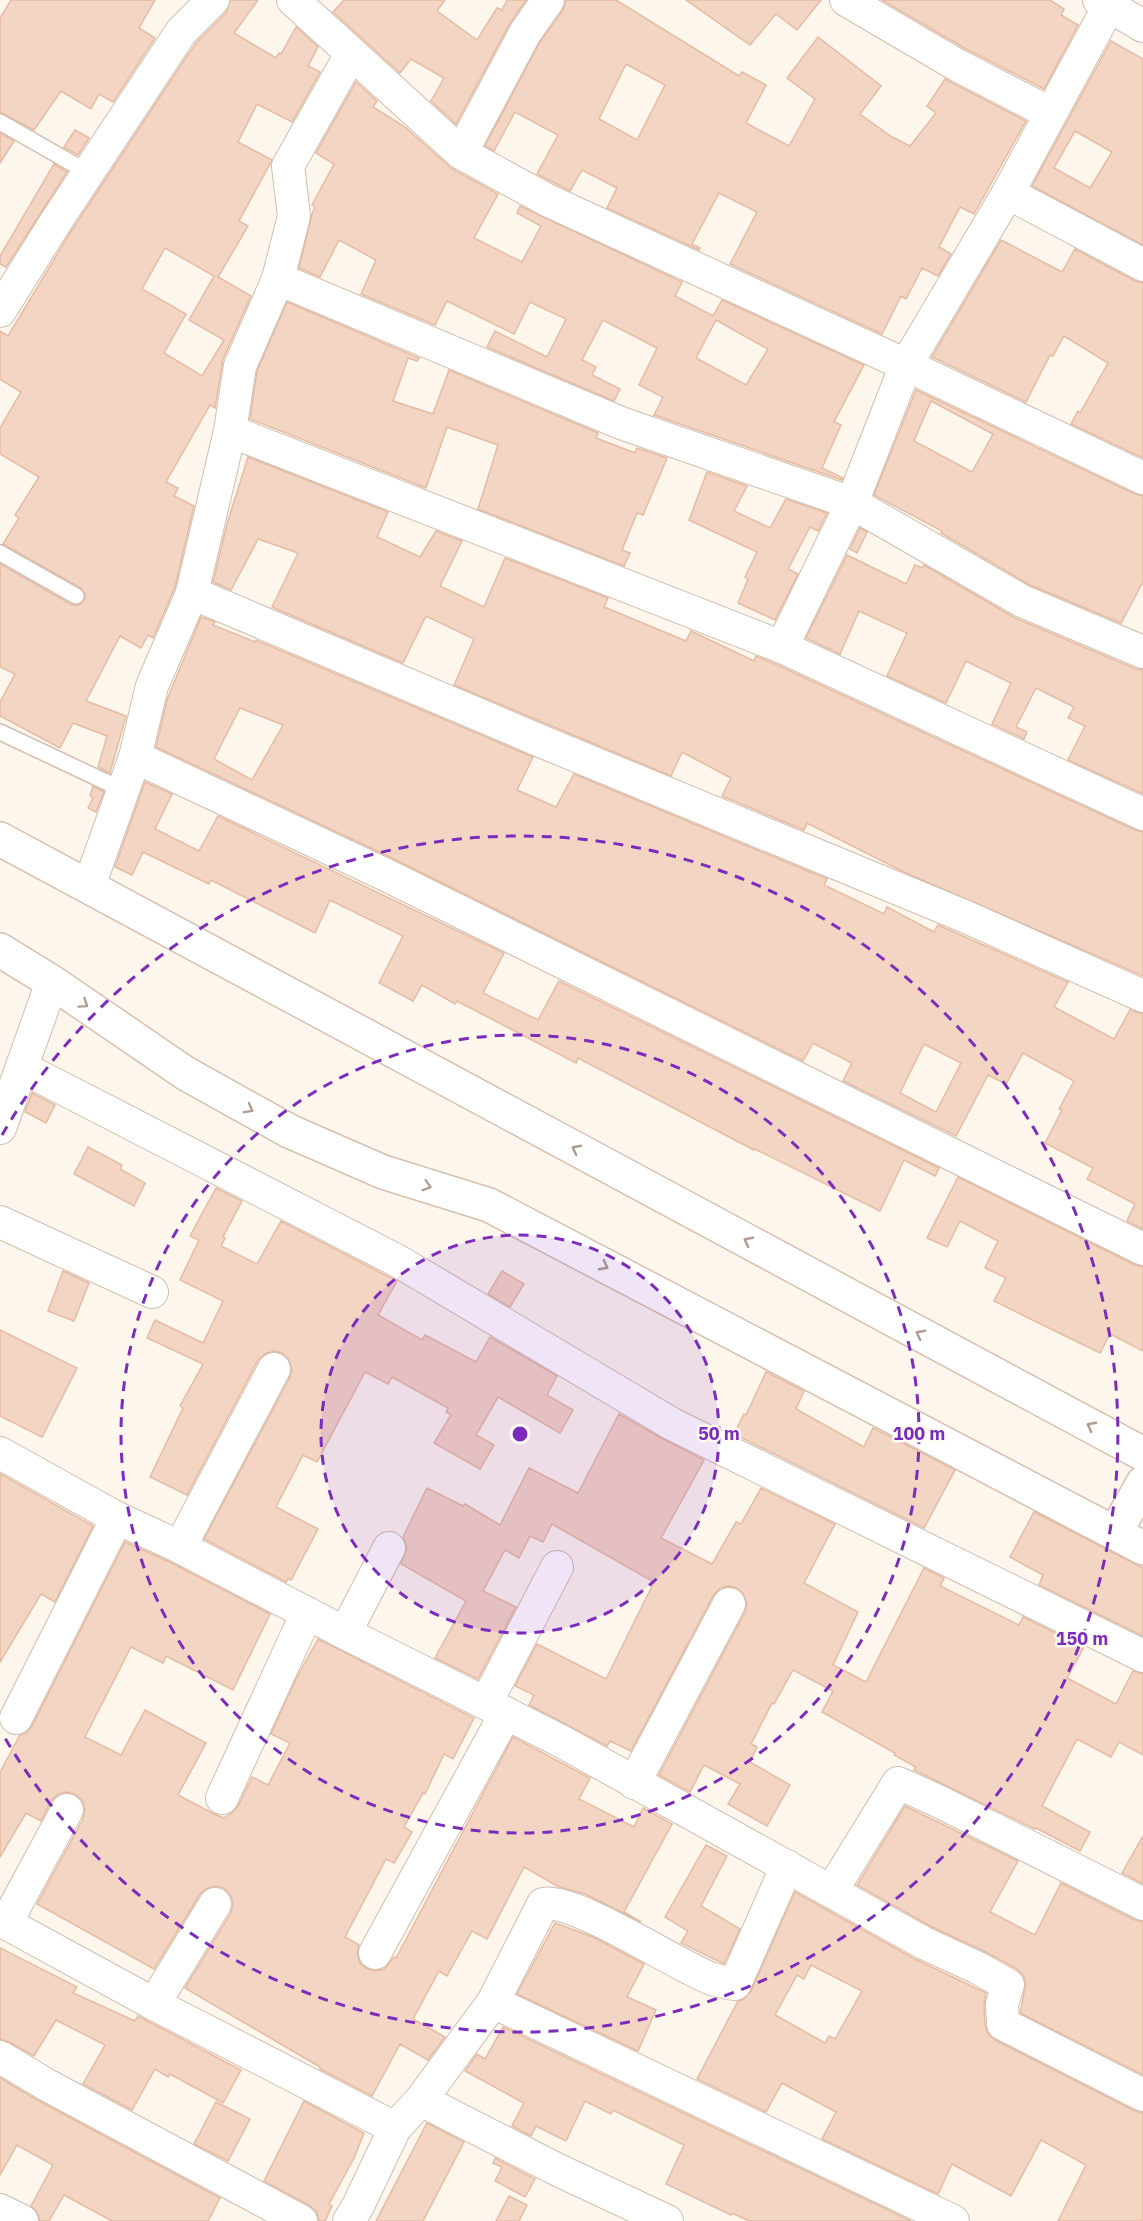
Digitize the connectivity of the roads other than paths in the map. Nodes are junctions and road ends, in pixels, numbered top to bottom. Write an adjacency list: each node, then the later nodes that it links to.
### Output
1 (213, 0): 11 (street)
2 (293, 0): 7 (street)
3 (548, 0): 10 (street)
4 (846, 0): 8 (street)
5 (1104, 3): 6 (street); 8 (street)
6 (1143, 26)
7 (351, 54): 10 (street); 14 (street)
8 (1050, 113): 12 (street)
9 (0, 122): 11 (lane)
10 (461, 153): 16 (street)
11 (89, 173): 15 (street)
12 (1008, 193): 13 (street); 16 (street)
13 (1143, 265)
14 (278, 279): 17 (street); 19 (street)
15 (0, 311)
16 (906, 365): 18 (street); 19 (street)
17 (230, 431): 21 (street); 23 (street)
18 (1143, 478)
19 (852, 502): 23 (street); 24 (street)
20 (0, 553): 22 (lane)
21 (192, 593): 26 (street); 33 (street)
22 (76, 596)
23 (782, 647): 28 (street)
24 (1143, 652)
25 (0, 732): 27 (lane)
26 (135, 757): 27 (street); 37 (street)
27 (123, 790): 30 (street)
28 (1143, 814)
29 (0, 840): 30 (street)
30 (89, 886): 41 (street, one-way to 30)
31 (0, 950): 32 (street)
32 (52, 982): 34 (street); 44 (street, one-way to 44)
33 (1143, 996)
34 (23, 1068): 35 (street); 51 (street)
35 (0, 1128)
36 (0, 1221): 38 (street)
37 (1143, 1249)
38 (152, 1292)
39 (274, 1369): 45 (street)
40 (0, 1453): 43 (street)
41 (1143, 1454)
42 (1143, 1483): 44 (street)
43 (117, 1518): 45 (street); 53 (street)
44 (1129, 1541)
45 (180, 1547): 49 (street)
46 (389, 1548): 50 (street)
47 (557, 1567): 52 (street)
48 (729, 1604): 54 (street)
49 (307, 1613): 50 (street); 55 (street)
50 (345, 1634): 52 (street)
51 (1143, 1656)
52 (496, 1708): 54 (street); 62 (street)
53 (16, 1718)
54 (634, 1782): 57 (street)
55 (222, 1798)
56 (68, 1810): 61 (street)
57 (786, 1866): 58 (street); 63 (street)
58 (832, 1890): 60 (street); 66 (street)
59 (215, 1904): 64 (street)
60 (1143, 1904)
61 (3, 1921): 64 (street)
62 (375, 1953)
63 (493, 2002): 67 (street); 74 (street)
64 (154, 2004): 68 (street)
65 (0, 2056): 71 (street)
66 (1143, 2095)
67 (421, 2100): 68 (street); 73 (street)
68 (395, 2128): 72 (street)
69 (0, 2210): 70 (street)
70 (22, 2221)
71 (301, 2221)
72 (349, 2221)
73 (667, 2221)
74 (953, 2221)

